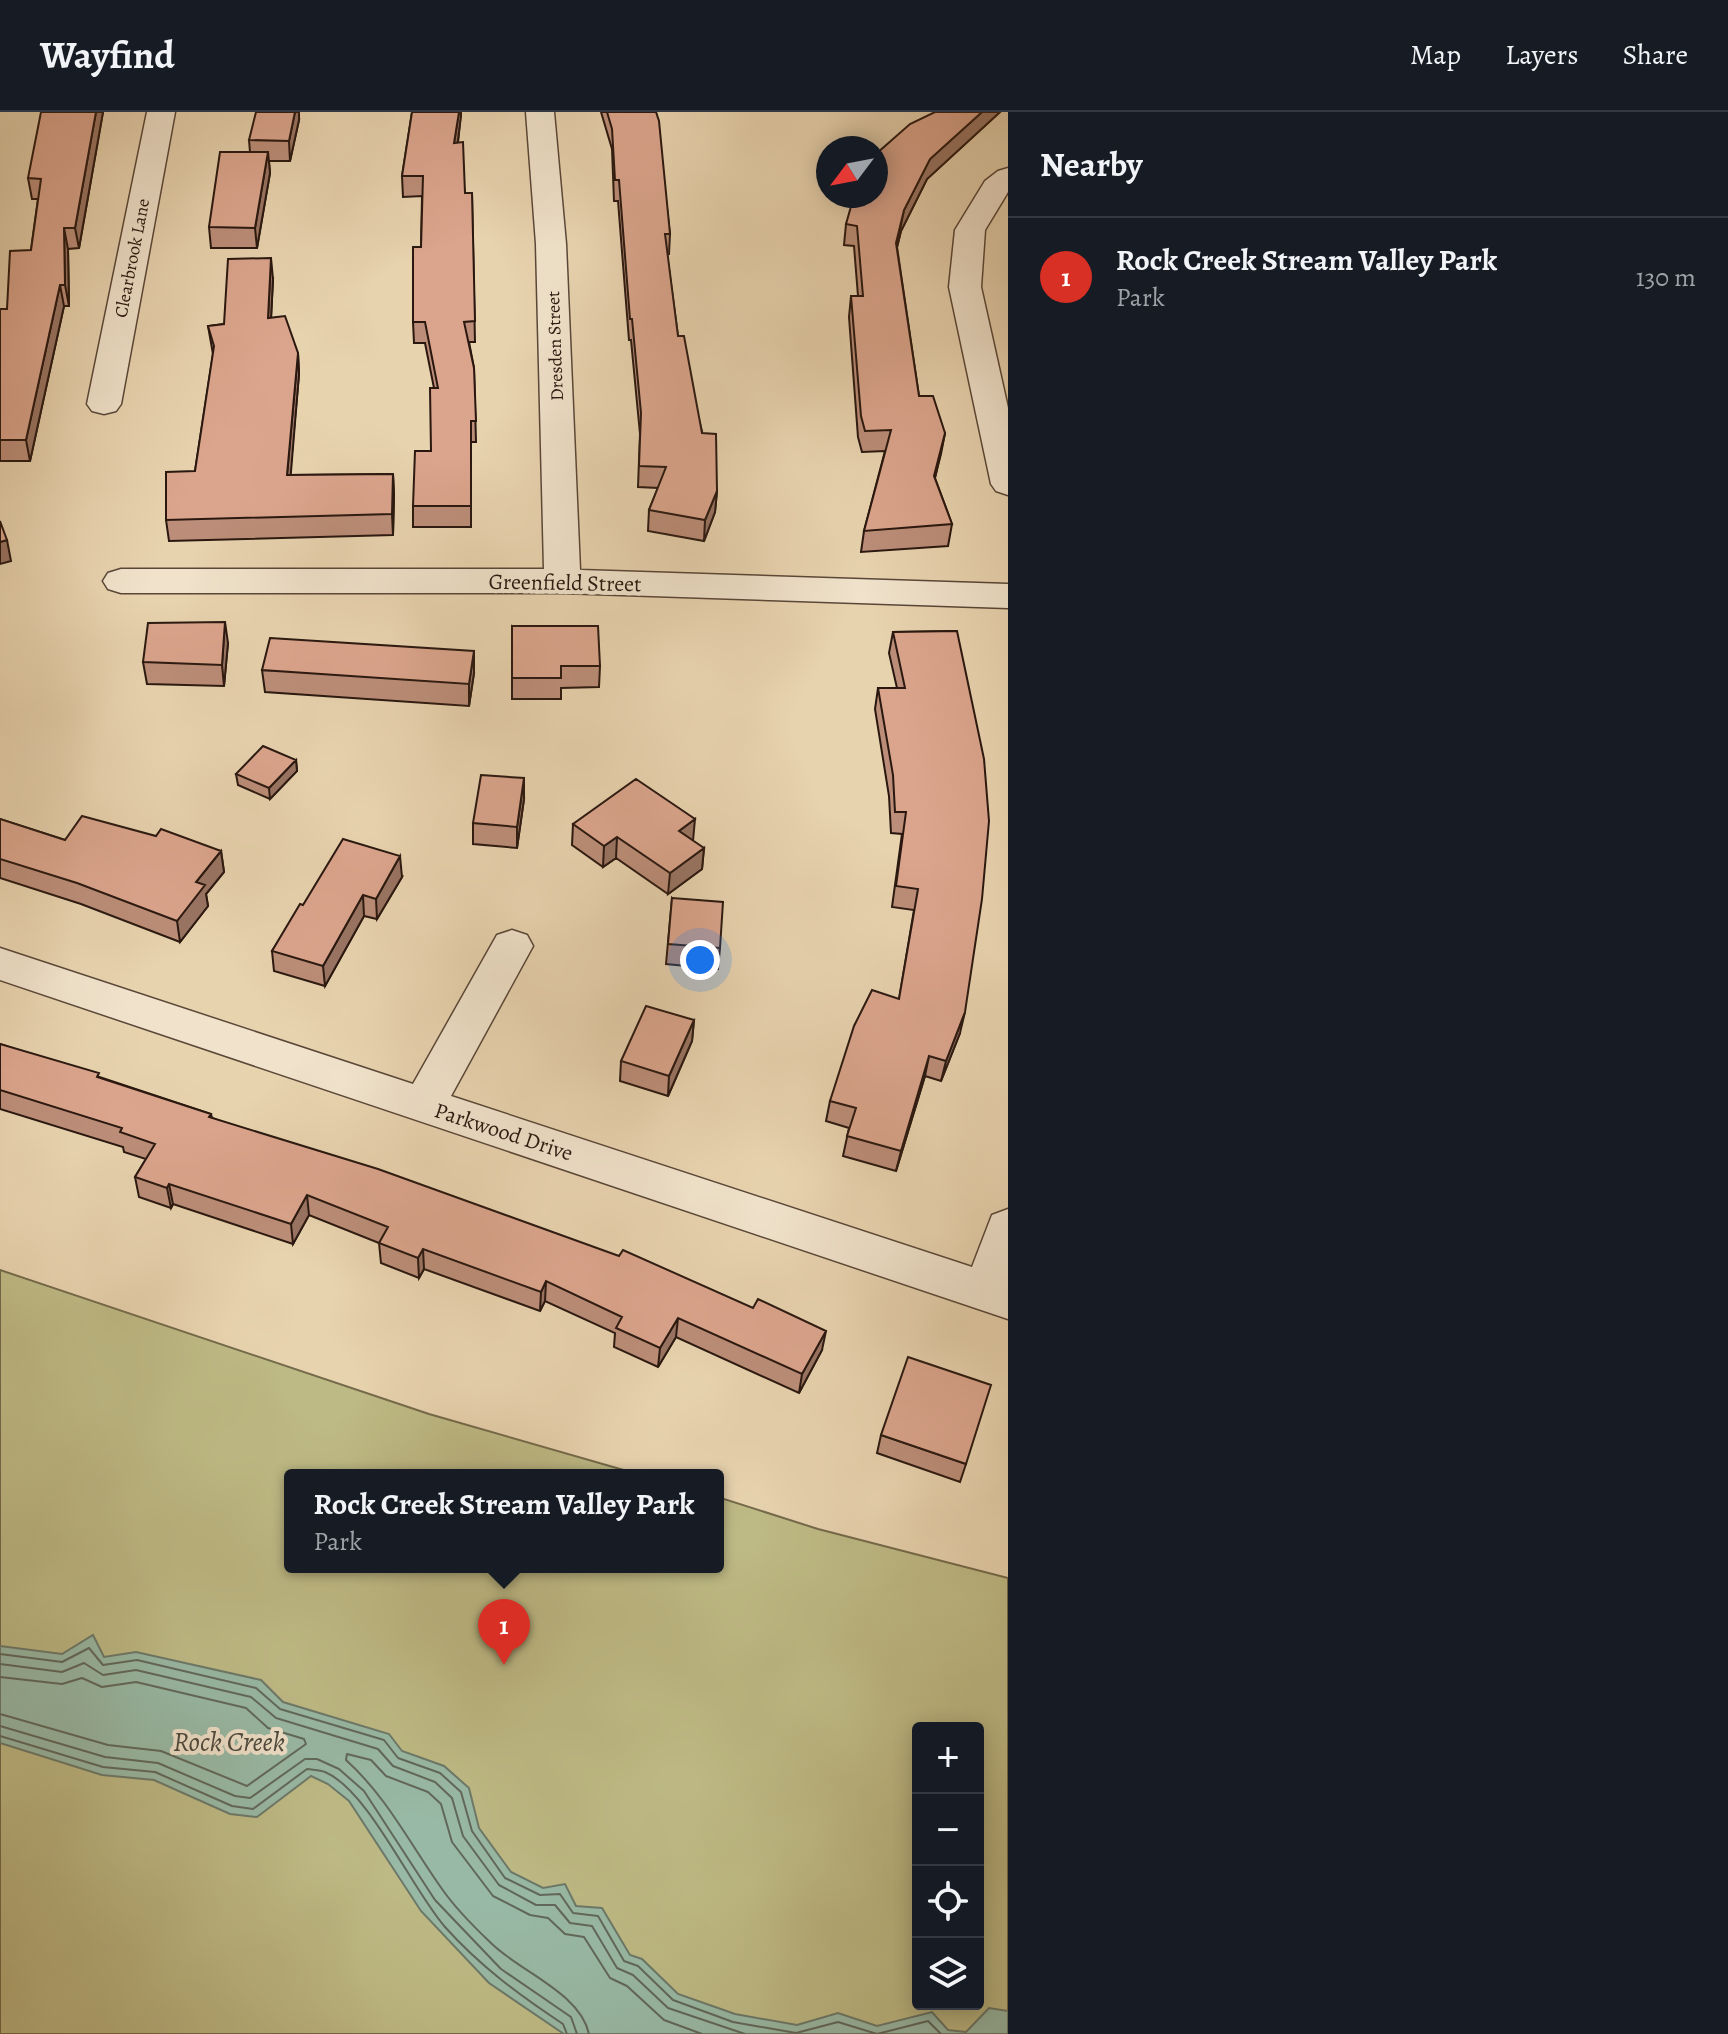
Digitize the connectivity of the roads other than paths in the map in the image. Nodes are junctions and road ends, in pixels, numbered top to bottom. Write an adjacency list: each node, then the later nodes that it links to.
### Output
1 (161, 112): 4 (street, Clearbrook Lane)
2 (540, 112): 7 (street, Dresden Street)
3 (1008, 177): 5 (street)
4 (104, 404)
5 (1008, 484)
6 (121, 581): 7 (street, Greenfield Street)
7 (562, 581): 8 (street, Greenfield Street)
8 (1008, 596)
9 (512, 946): 11 (street)
10 (0, 964): 11 (street, Parkwood Drive)
11 (424, 1104): 13 (street, Parkwood Drive)
12 (1008, 1228): 13 (street)
13 (998, 1296)

